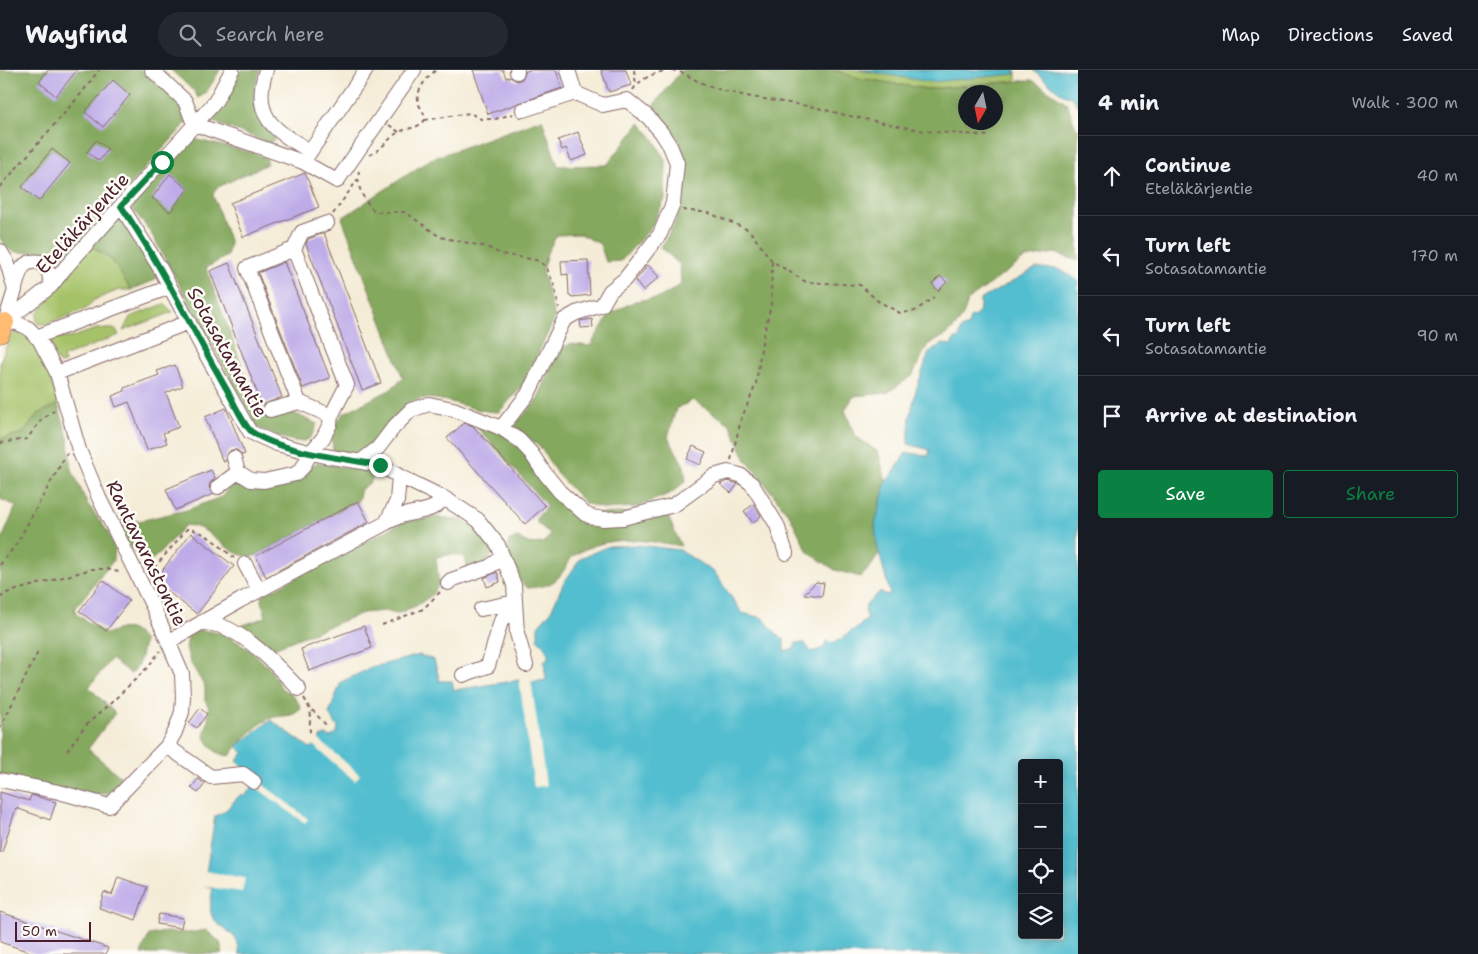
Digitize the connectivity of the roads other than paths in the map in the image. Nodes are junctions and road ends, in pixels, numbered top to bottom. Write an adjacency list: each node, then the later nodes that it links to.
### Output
1 (152, 70): 9 (street)
2 (232, 70): 9 (street, Eteläkärjentie)
3 (266, 70): 10 (street)
4 (366, 70): 10 (street)
5 (414, 70): 10 (street)
6 (568, 70): 7 (street)
7 (575, 93): 8 (street); 25 (street)
8 (523, 110)
9 (194, 124): 10 (street); 11 (street, Eteläkärjentie)
10 (307, 156)
11 (121, 206): 15 (street, Eteläkärjentie); 16 (street, Sotasatamantie)
12 (327, 223): 13 (street)
13 (294, 249): 22 (street); 24 (street)
14 (0, 251): 17 (street)
15 (51, 286): 17 (street); 19 (street, Eteläkärjentie)
16 (170, 287): 18 (street, Sotasatamantie); 20 (street)
17 (15, 290): 19 (street)
18 (189, 322): 21 (street); 26 (street, Sotasatamantie)
19 (3, 328): 20 (street, Rantavarastontie)
20 (36, 336): 21 (street, Rantavarastontie)
21 (57, 373): 42 (street, Rantavarastontie)
22 (299, 402): 23 (street); 24 (street)
23 (270, 410)
24 (331, 416): 26 (street)
25 (501, 428): 28 (street); 34 (street)
26 (311, 452): 28 (street, Sotasatamantie); 29 (street)
27 (234, 458): 29 (street)
28 (362, 462): 30 (street, Sotasatamantie)
29 (238, 472): 31 (street)
30 (399, 476): 32 (street, Sotasatamantie); 33 (street)
31 (218, 487)
32 (444, 498): 33 (street, Rantavarastontie); 35 (street, Sotasatamantie)
33 (386, 523): 38 (street, Rantavarastontie)
34 (786, 553)
35 (503, 557): 37 (street); 39 (street, Sotasatamantie)
36 (245, 564): 38 (street)
37 (448, 583)
38 (259, 590): 41 (street, Rantavarastontie)
39 (515, 602): 40 (street); 43 (street, Sotasatamantie); 44 (street)
40 (481, 609)
41 (202, 622): 42 (street, Rantavarastontie); 45 (street)
42 (168, 642): 46 (street)
43 (526, 665)
44 (463, 675)
45 (299, 690)
46 (167, 746): 47 (street); 48 (street)
47 (0, 780)
48 (254, 782)

